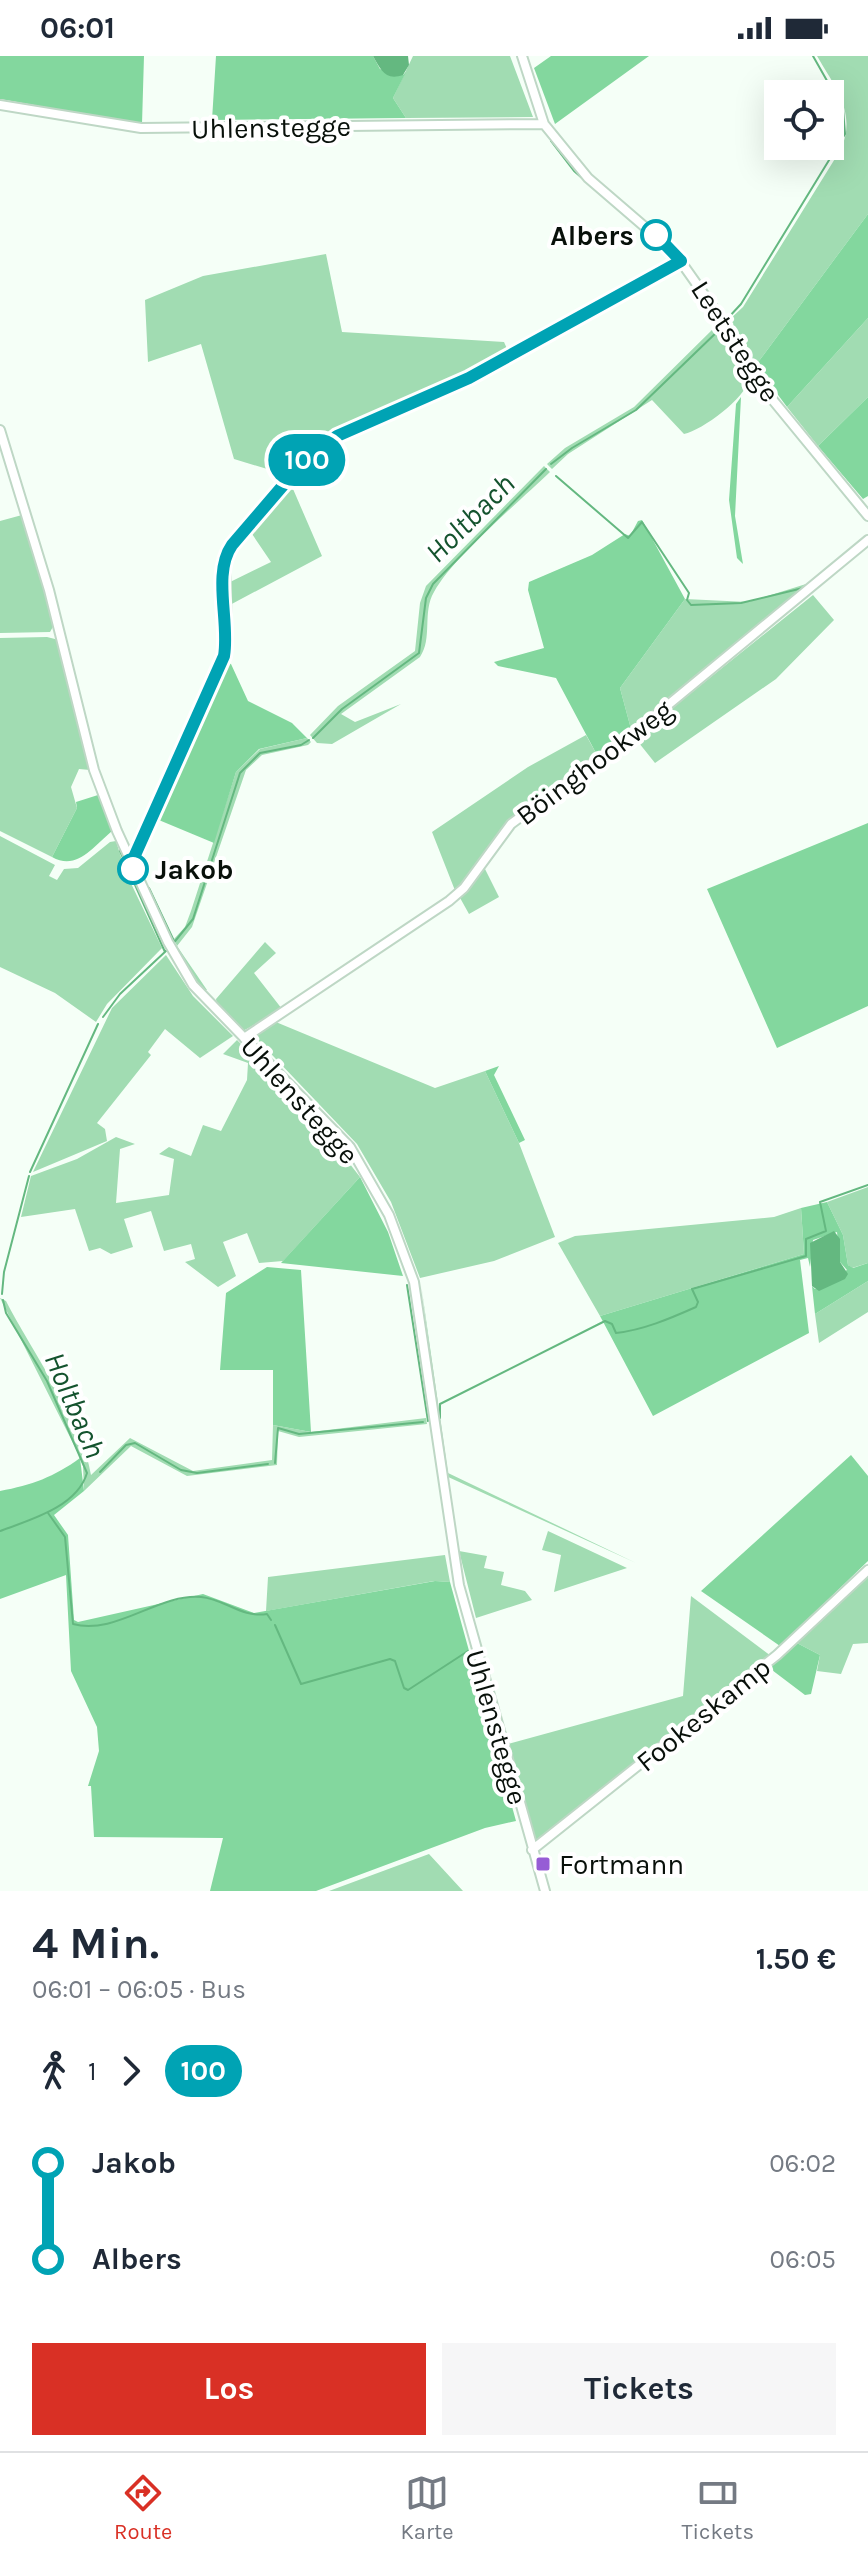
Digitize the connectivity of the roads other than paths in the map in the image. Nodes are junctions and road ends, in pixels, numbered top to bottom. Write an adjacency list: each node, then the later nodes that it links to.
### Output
1 (522, 56): 3 (street, Leetstegge)
2 (0, 105): 3 (street, Uhlenstegge)
3 (544, 124): 4 (street, Leetstegge)
4 (681, 261): 6 (street, Leetstegge); 8 (street)
5 (0, 430): 8 (street, Uhlenstegge)
6 (867, 513)
7 (868, 540): 9 (street, Böinghookweg)
8 (131, 864): 9 (street, Uhlenstegge)
9 (244, 1038): 11 (street, Uhlenstegge)
10 (868, 1570): 11 (street, Fookeskamp)
11 (532, 1850): 12 (street, Uhlenstegge)
12 (545, 1891)

